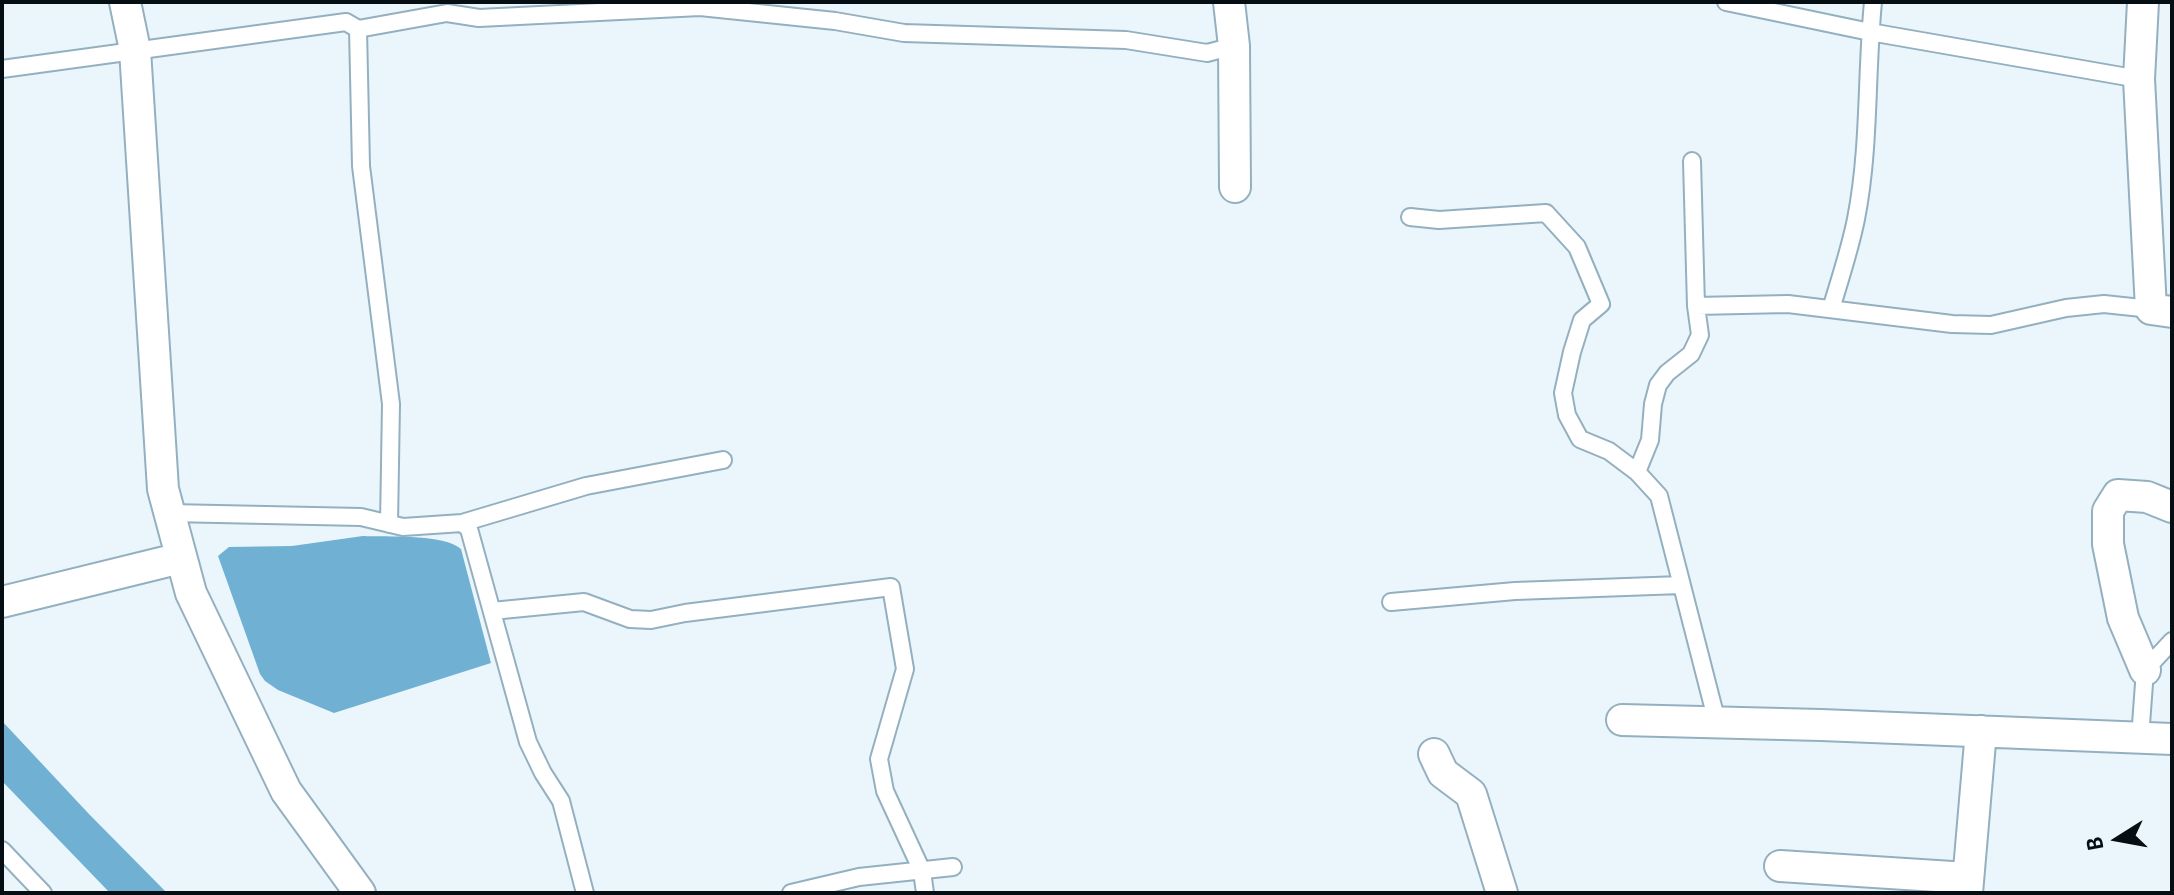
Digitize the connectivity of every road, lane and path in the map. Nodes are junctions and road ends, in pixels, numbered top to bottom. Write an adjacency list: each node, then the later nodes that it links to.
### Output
1 (125, 2): 9 (street)
2 (1229, 2): 8 (street)
3 (1726, 2): 7 (lane)
4 (1873, 2): 7 (lane)
5 (2143, 2): 11 (street)
6 (358, 29): 8 (lane); 9 (lane); 23 (lane)
7 (1870, 32): 11 (lane); 16 (lane)
8 (1234, 46): 13 (street)
9 (135, 50): 10 (lane); 21 (street)
10 (2, 69)
11 (2139, 79): 17 (street)
12 (1692, 161): 15 (lane)
13 (1235, 187)
14 (1410, 217): 19 (lane)
15 (1696, 306): 16 (lane); 19 (lane)
16 (1831, 309): 17 (lane)
17 (2162, 311)
18 (723, 460): 22 (lane)
19 (1637, 472): 25 (lane)
20 (2172, 507): 30 (street)
21 (170, 513): 23 (lane); 24 (street)
22 (462, 523): 23 (lane); 28 (lane)
23 (389, 524)
24 (181, 558): 26 (street); 43 (street)
25 (1681, 585): 27 (lane); 32 (lane)
26 (2, 602)
27 (1391, 602)
28 (492, 611): 40 (lane); 44 (lane)
29 (2172, 641): 30 (lane)
30 (2145, 670): 34 (lane)
31 (1622, 720): 32 (street)
32 (1717, 722): 33 (street)
33 (1981, 731): 34 (street); 41 (street)
34 (2140, 738): 35 (street)
35 (2172, 739)
36 (1434, 754): 47 (street)
37 (2, 850): 42 (lane)
38 (1780, 866): 41 (street)
39 (953, 867): 40 (lane)
40 (922, 871): 45 (lane); 46 (lane)
41 (1968, 886)
42 (43, 893)
43 (360, 893)
44 (585, 893)
45 (791, 893)
46 (925, 893)
47 (1502, 893)

